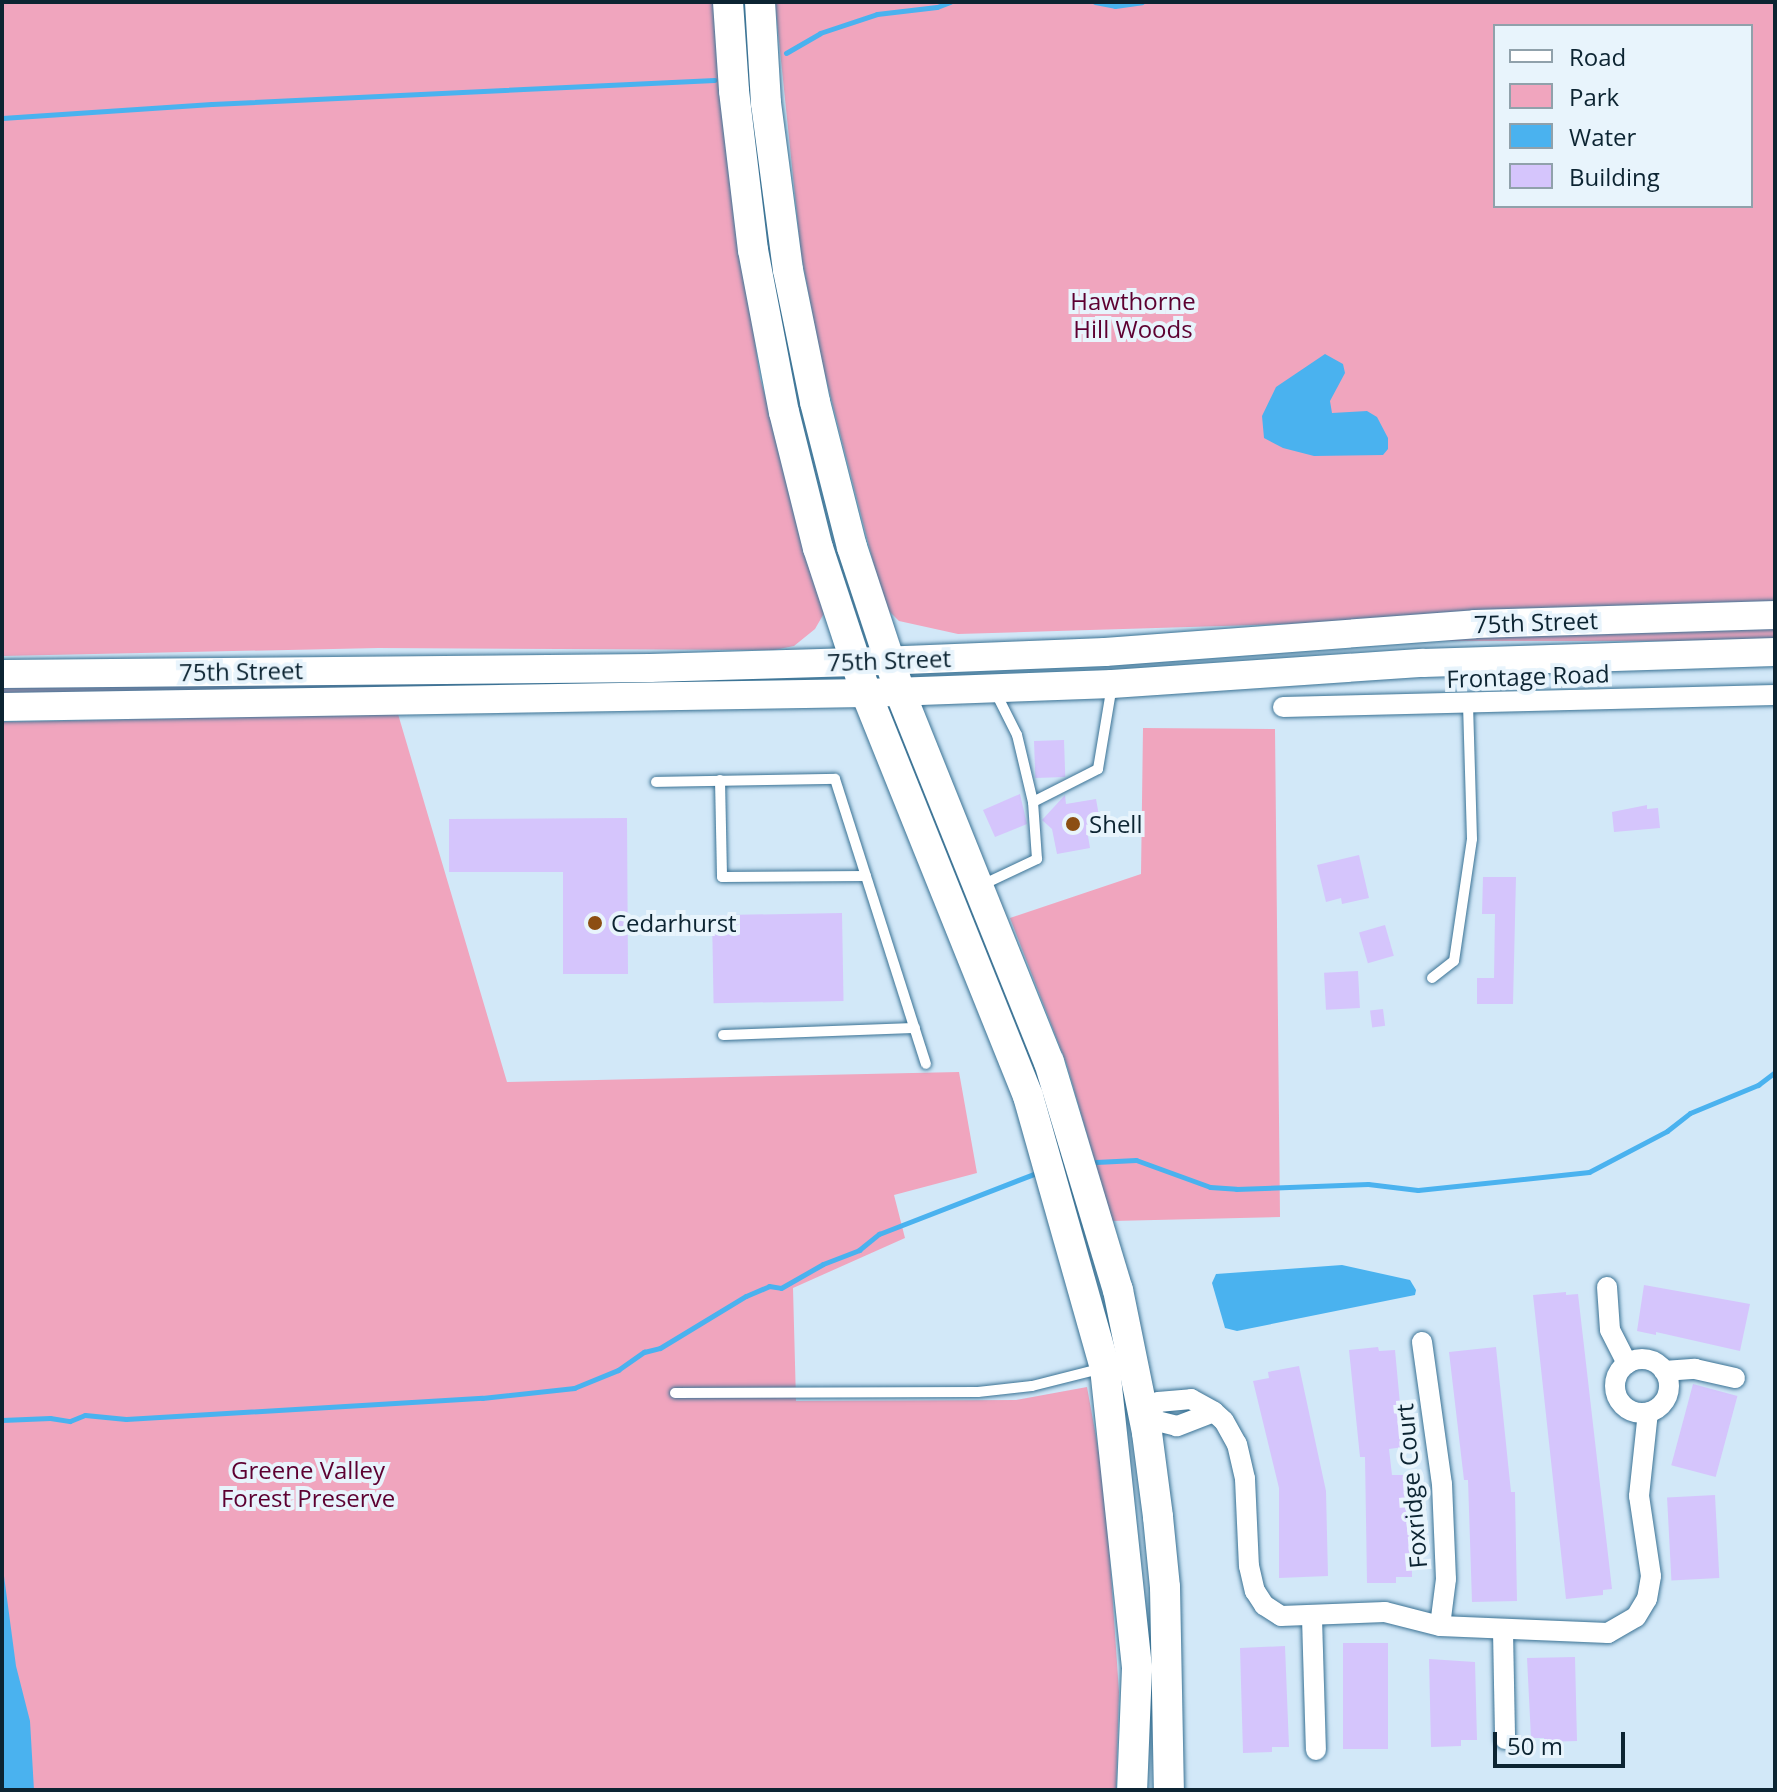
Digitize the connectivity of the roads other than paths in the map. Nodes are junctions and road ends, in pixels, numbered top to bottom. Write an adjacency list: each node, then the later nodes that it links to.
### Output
1 (728, 2): 6 (main road)
2 (760, 2): 5 (main road)
3 (1775, 615): 5 (main road, 75th Street)
4 (1775, 652): 8 (main road, 75th Street)
5 (889, 660): 6 (main road, 75th Street); 10 (main road)
6 (855, 662): 7 (main road, 75th Street); 11 (main road)
7 (2, 674)
8 (1112, 684): 9 (main road, 75th Street); 18 (lane)
9 (994, 689): 10 (main road, 75th Street); 18 (lane)
10 (900, 692): 11 (main road, 75th Street); 20 (main road)
11 (866, 693): 14 (main road, 75th Street); 28 (main road)
12 (1775, 695): 13 (street, Frontage Road)
13 (1468, 703): 15 (street, Frontage Road); 21 (lane)
14 (2, 707)
15 (1283, 707)
16 (720, 780): 17 (lane); 19 (lane); 19 (lane)
17 (656, 782)
18 (1033, 802): 20 (lane)
19 (866, 876): 22 (lane)
20 (978, 887): 33 (main road)
21 (1432, 978)
22 (915, 1028): 23 (lane); 24 (lane)
23 (723, 1035)
24 (926, 1064)
25 (1607, 1287): 27 (street)
26 (1422, 1342): 35 (street, Foxridge Court)
27 (1627, 1364): 29 (street); 32 (street)
28 (1105, 1368): 31 (lane); 33 (main road)
29 (1664, 1371): 30 (street); 32 (street)
30 (1735, 1378)
31 (675, 1393)
32 (1648, 1412): 36 (street)
33 (1128, 1420): 34 (street); 39 (main road); 40 (main road)
34 (1312, 1618): 35 (street); 38 (street)
35 (1440, 1626): 36 (street)
36 (1503, 1631): 37 (street)
37 (1505, 1739)
38 (1316, 1750)
39 (1132, 1790)
40 (1169, 1790)

